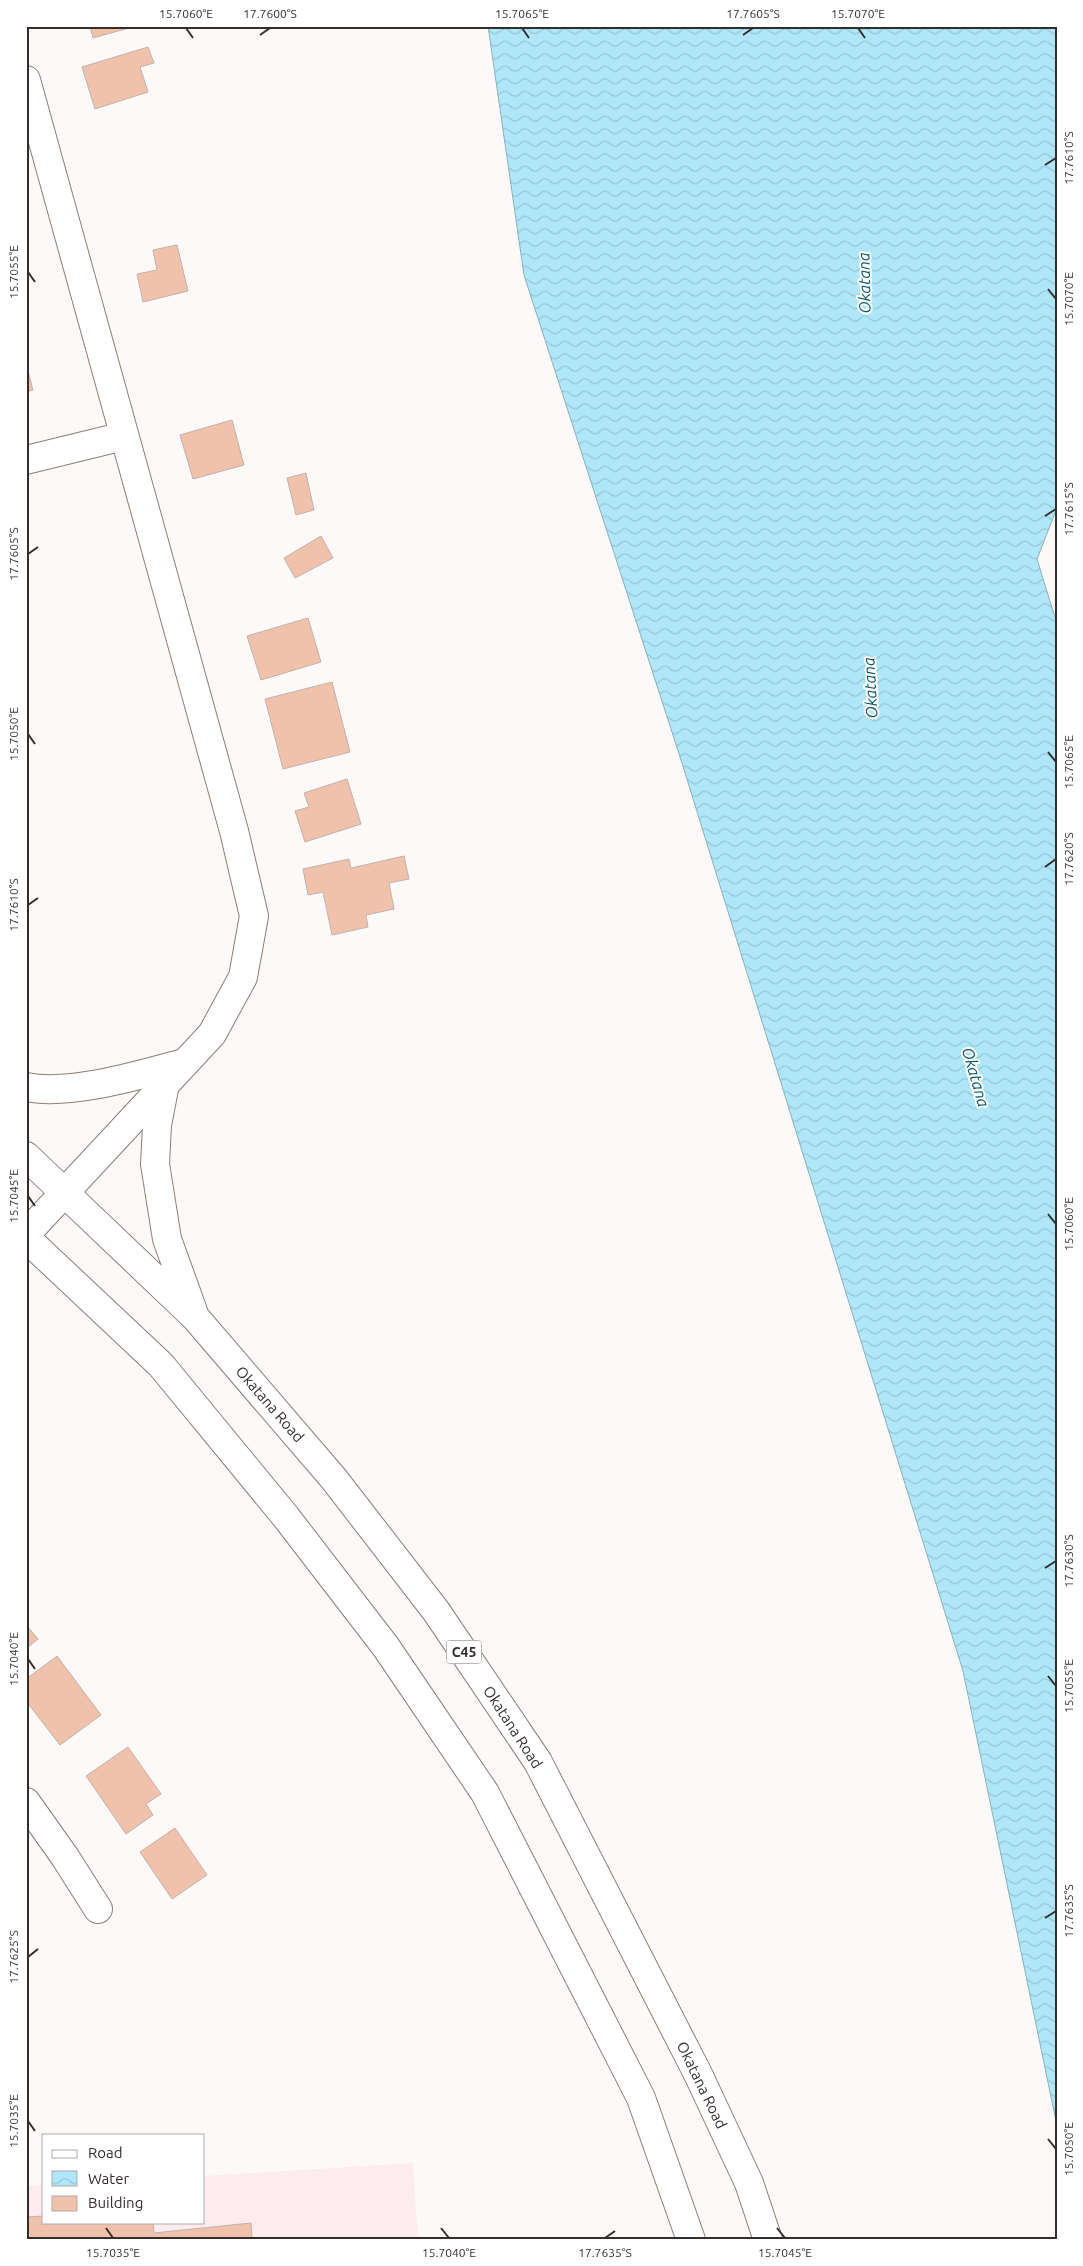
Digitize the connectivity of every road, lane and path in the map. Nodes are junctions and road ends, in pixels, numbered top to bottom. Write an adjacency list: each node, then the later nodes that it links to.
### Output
1 (26, 80): 2 (main road)
2 (33, 134): 3 (main road)
3 (124, 436): 4 (main road); 5 (main road)
4 (26, 460)
5 (184, 1063): 6 (main road); 7 (main road)
6 (165, 1084): 9 (main road); 12 (main road)
7 (26, 1087)
8 (26, 1156): 9 (main road, Okatana Road / C45)
9 (65, 1192): 10 (main road); 12 (main road, Okatana Road / C45)
10 (26, 1234)
11 (26, 1238): 15 (main road)
12 (195, 1317): 16 (main road, Okatana Road / C45)
13 (26, 1802): 14 (main road)
14 (98, 1909)
15 (692, 2240)
16 (768, 2240)

